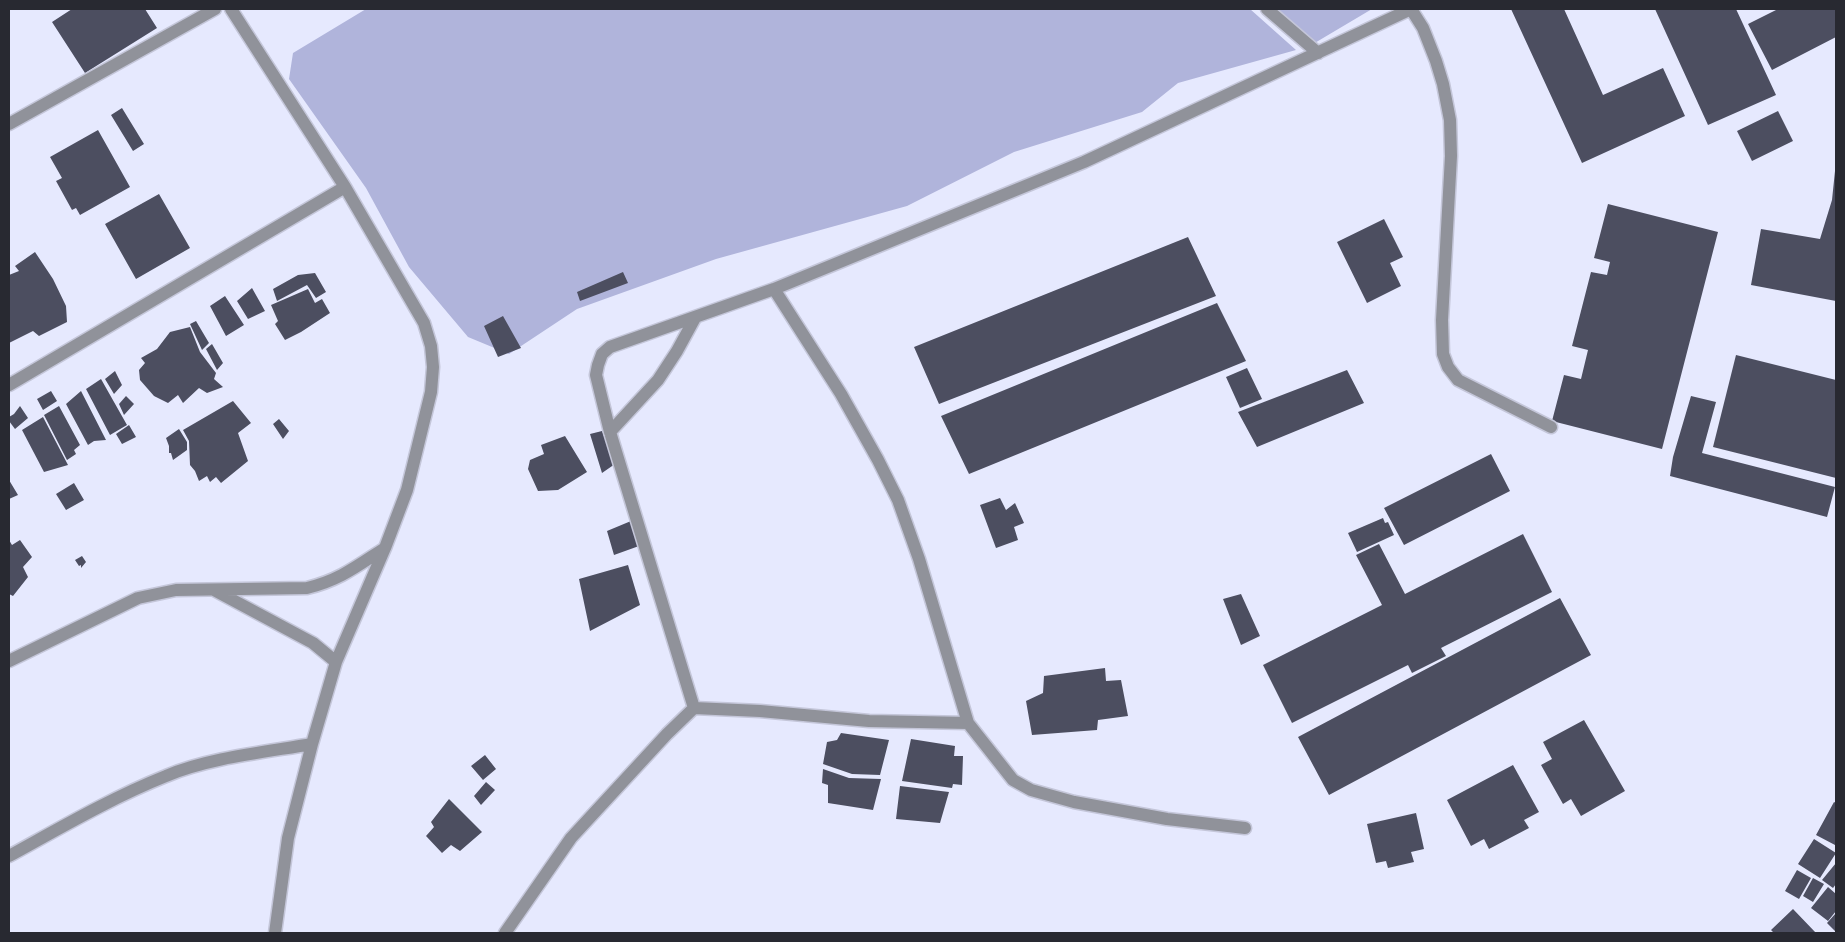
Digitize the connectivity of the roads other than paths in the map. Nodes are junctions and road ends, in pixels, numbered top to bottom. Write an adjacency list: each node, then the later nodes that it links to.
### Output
1 (215, 9): 5 (street)
2 (231, 9): 6 (street)
3 (1267, 9): 4 (street)
4 (1318, 53): 7 (street); 10 (street)
5 (9, 124)
6 (345, 187): 9 (street); 12 (street)
7 (774, 289): 8 (street); 17 (street)
8 (695, 318): 11 (street); 11 (street)
9 (9, 386)
10 (1551, 427)
11 (610, 432): 16 (street)
12 (385, 548): 13 (street); 15 (street)
13 (214, 590): 14 (street); 15 (street)
14 (9, 660)
15 (336, 662): 18 (street)
16 (694, 708): 17 (street); 22 (street)
17 (968, 723): 19 (street)
18 (312, 744): 20 (street); 21 (street)
19 (1245, 828)
20 (9, 856)
21 (275, 933)
22 (505, 933)

